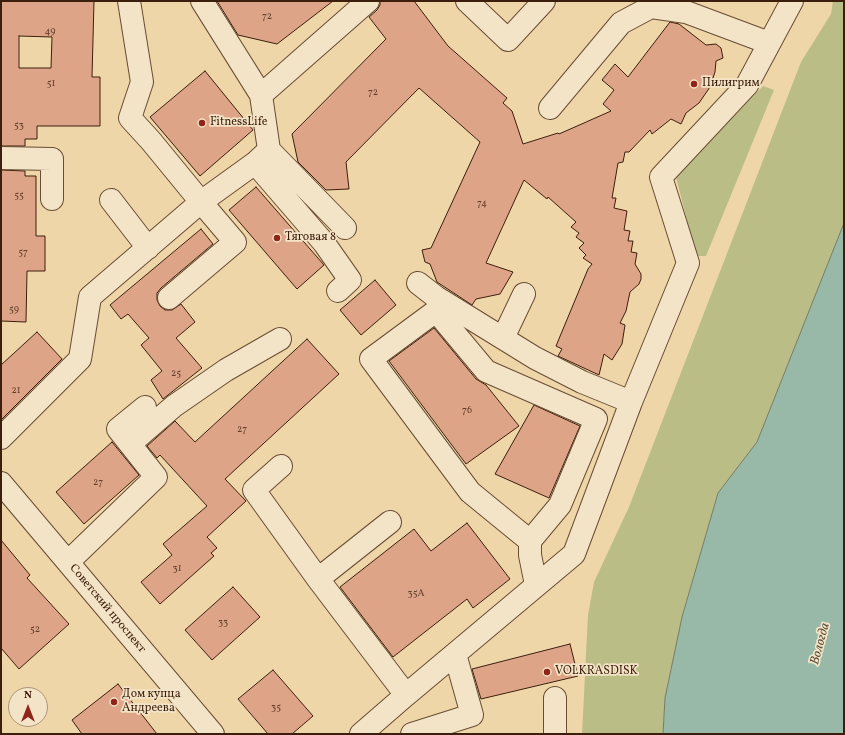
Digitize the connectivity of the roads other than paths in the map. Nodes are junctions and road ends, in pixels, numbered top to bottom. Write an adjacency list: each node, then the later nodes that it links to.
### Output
1 (129, 1): 14 (street)
2 (202, 1): 8 (street)
3 (368, 1): 8 (street)
4 (467, 1): 5 (street)
5 (544, 1)
6 (792, 1): 7 (street)
7 (769, 43): 9 (street); 23 (street)
8 (261, 94): 10 (street)
9 (550, 108)
10 (262, 156): 14 (street); 15 (street); 18 (street)
11 (1, 158): 12 (street)
12 (52, 199)
13 (111, 200): 16 (street)
14 (201, 202): 16 (street); 20 (street)
15 (345, 228)
16 (148, 248): 25 (street)
17 (418, 283): 21 (street)
18 (338, 291)
19 (524, 294): 21 (street)
20 (169, 298)
21 (503, 338): 23 (street)
22 (280, 339): 26 (street)
23 (631, 402): 33 (street)
24 (144, 408): 26 (street)
25 (1, 438)
26 (130, 444): 31 (street)
27 (281, 466): 32 (street)
28 (1, 483): 31 (street, Советский проспект)
29 (390, 522): 32 (street)
30 (530, 541): 30 (street); 33 (street)
31 (68, 562): 37 (street, Советский проспект)
32 (318, 579): 35 (street)
33 (536, 586): 34 (street)
34 (455, 654): 35 (street); 39 (street)
35 (406, 695): 38 (street)
36 (555, 698): 40 (street)
37 (213, 734)
38 (361, 734)
39 (412, 734)
40 (555, 734)

